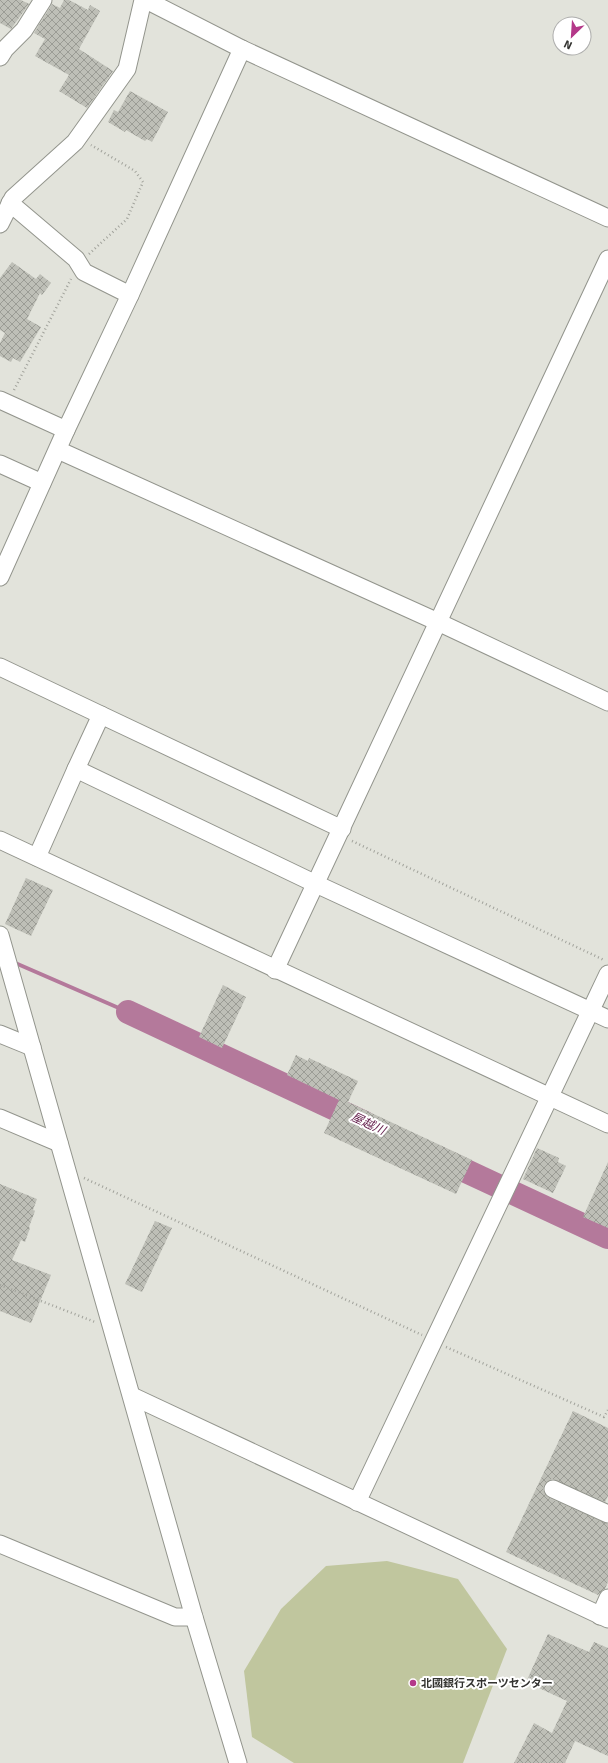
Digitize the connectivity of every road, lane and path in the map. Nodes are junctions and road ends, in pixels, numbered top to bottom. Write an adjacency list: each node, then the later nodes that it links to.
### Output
1 (44, 0): 5 (street)
2 (142, 0): 6 (street)
3 (146, 0): 4 (street)
4 (242, 49): 7 (street); 10 (street)
5 (0, 57)
6 (8, 197): 8 (street); 10 (street)
7 (608, 218)
8 (0, 224)
9 (608, 259): 17 (street)
10 (130, 296): 12 (street)
11 (0, 400): 12 (street)
12 (66, 430): 13 (street)
13 (58, 450): 15 (street); 17 (street)
14 (0, 464): 15 (street)
15 (42, 483): 16 (street)
16 (0, 577)
17 (438, 622): 19 (street); 22 (street)
18 (0, 668): 20 (street)
19 (608, 702)
20 (102, 715): 21 (street); 22 (street)
21 (76, 769): 24 (street); 25 (street)
22 (340, 832): 25 (street); 27 (path)
23 (0, 840): 24 (street)
24 (37, 857): 28 (street)
25 (316, 884): 28 (street); 30 (street)
26 (0, 935): 33 (street)
27 (608, 962)
28 (275, 970): 34 (street)
29 (608, 974): 30 (street)
30 (591, 1010): 31 (street); 34 (street)
31 (608, 1019)
32 (0, 1034): 33 (street)
33 (32, 1047): 37 (street)
34 (549, 1097): 36 (street); 41 (street)
35 (0, 1118): 37 (street)
36 (608, 1124)
37 (59, 1143): 38 (street)
38 (67, 1170): 40 (street); 41 (path)
39 (0, 1285): 40 (path)
40 (114, 1329): 42 (street)
41 (433, 1341): 43 (path); 45 (street)
42 (132, 1396): 45 (street); 49 (street)
43 (608, 1410)
44 (553, 1489): 46 (street)
45 (357, 1502): 50 (street)
46 (608, 1514)
47 (0, 1544): 49 (street)
48 (608, 1598): 50 (street)
49 (194, 1617): 51 (street)
50 (604, 1618)
51 (238, 1763)

